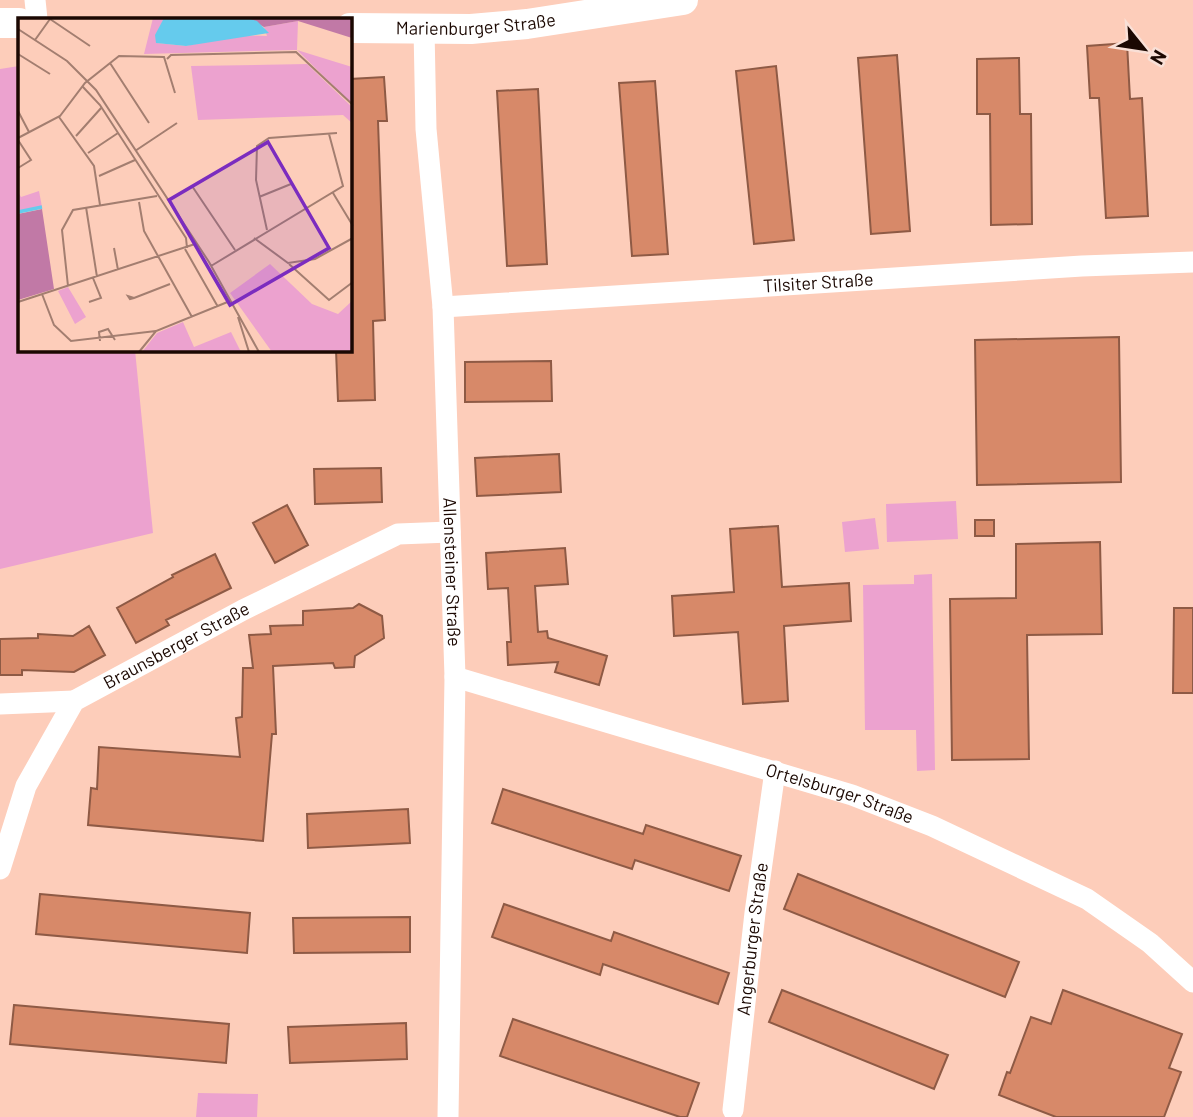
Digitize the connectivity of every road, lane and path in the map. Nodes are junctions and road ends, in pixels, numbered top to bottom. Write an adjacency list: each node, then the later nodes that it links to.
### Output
1 (35, 0): 3 (street)
2 (683, 0): 7 (main road, Marienburger Straße)
3 (37, 18)
4 (0, 23): 5 (main road)
5 (18, 23)
6 (352, 28): 7 (main road, Marienburger Straße)
7 (424, 29): 9 (street, Allensteiner Straße)
8 (1193, 262): 9 (street, Tilsiter Straße)
9 (443, 307): 10 (street, Allensteiner Straße)
10 (450, 532): 11 (street, Allensteiner Straße); 12 (street, Braunsberger Straße)
11 (455, 677): 14 (street, Ortelsburger Straße); 18 (street, Allensteiner Straße)
12 (74, 701): 13 (street); 15 (street)
13 (0, 704)
14 (775, 771): 16 (street, Ortelsburger Straße); 17 (street, Angerburger Straße)
15 (0, 869)
16 (1193, 982)
17 (733, 1110)
18 (448, 1117)

